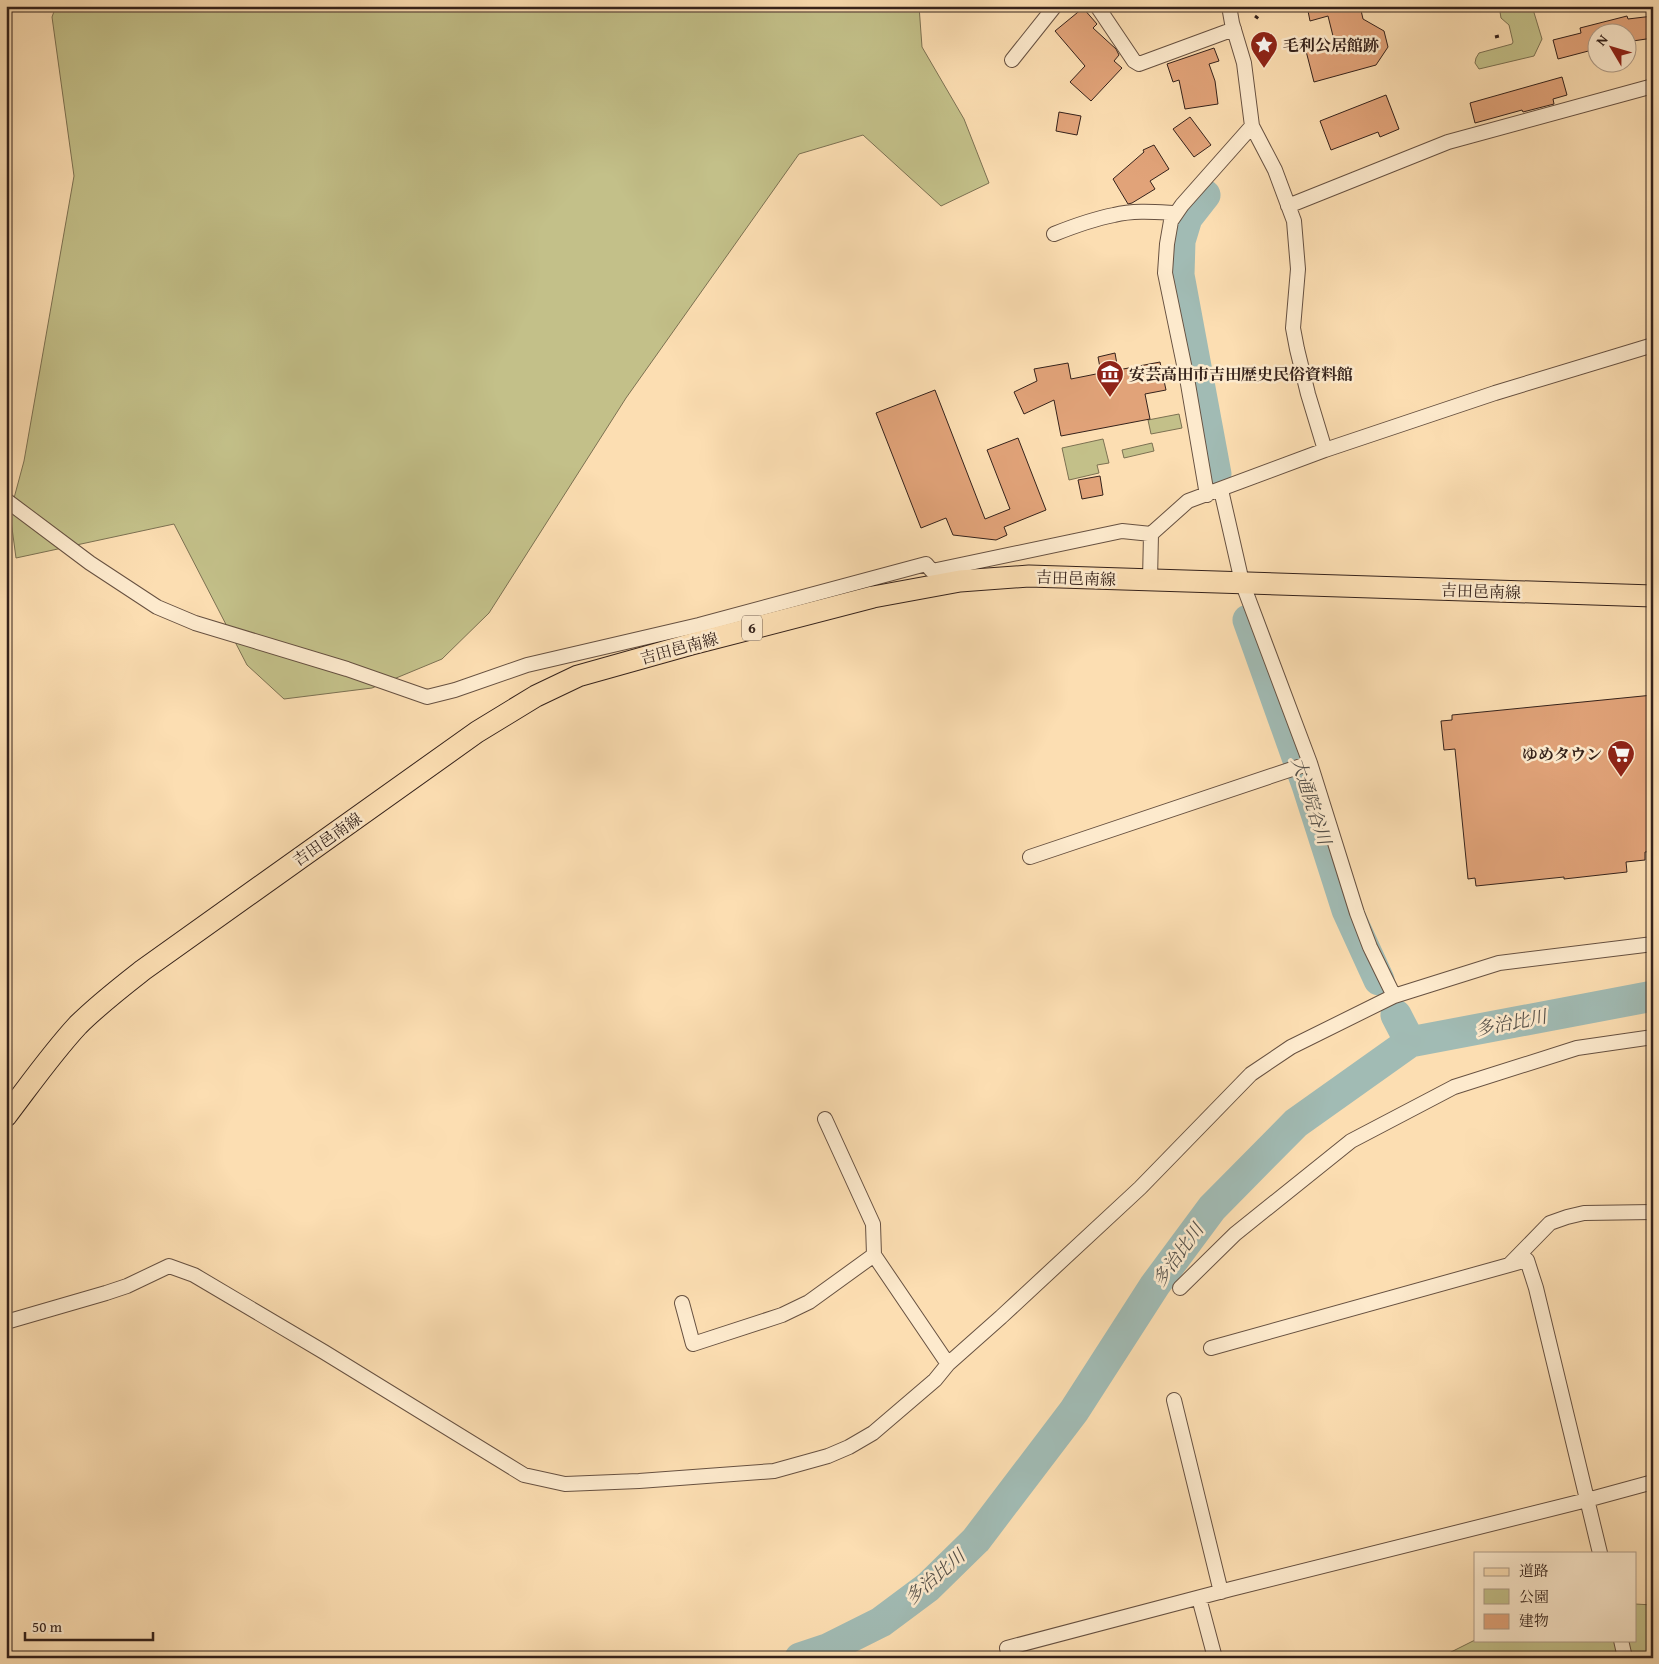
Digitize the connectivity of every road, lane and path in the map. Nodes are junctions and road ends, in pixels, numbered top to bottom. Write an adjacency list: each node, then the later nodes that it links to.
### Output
1 (1055, 6): 7 (street)
2 (1097, 6): 6 (street)
3 (1229, 6): 6 (street)
4 (1255, 16): 5 (path)
5 (1259, 19)
6 (1234, 29): 9 (street)
7 (1012, 60)
8 (1653, 86): 10 (street)
9 (1252, 126): 10 (street); 11 (street)
10 (1288, 206): 14 (street)
11 (1176, 213): 12 (street); 16 (street)
12 (1054, 234)
13 (1653, 345): 14 (street)
14 (1326, 450): 15 (street)
15 (1221, 490): 16 (street); 20 (street)
16 (1207, 495): 18 (street)
17 (6, 500): 18 (street)
18 (1151, 534): 19 (street)
19 (1150, 580): 20 (main road, 吉田邑南線 / 6); 27 (main road, 吉田邑南線 / 6)
20 (1242, 582): 21 (main road, 吉田邑南線 / 6); 22 (street)
21 (1653, 596)
22 (1310, 763): 23 (street); 25 (street)
23 (1030, 857)
24 (1653, 944): 25 (street)
25 (1394, 996): 36 (street)
26 (1653, 1037): 32 (street)
27 (6, 1116)
28 (826, 1120): 30 (street)
29 (1653, 1212): 31 (street)
30 (874, 1255): 33 (street); 36 (street)
31 (1509, 1265): 35 (street); 39 (street)
32 (1180, 1288)
33 (682, 1303)
34 (6, 1322): 36 (street)
35 (1211, 1348)
36 (948, 1364)
37 (1174, 1400): 41 (street)
38 (1653, 1482): 39 (street)
39 (1587, 1500): 40 (street); 41 (street)
40 (1600, 1552)
41 (1221, 1592): 42 (street)
42 (1199, 1598): 44 (street); 45 (street)
43 (1622, 1642): 46 (street)
44 (1009, 1658)
45 (1215, 1658)
46 (1626, 1658)

